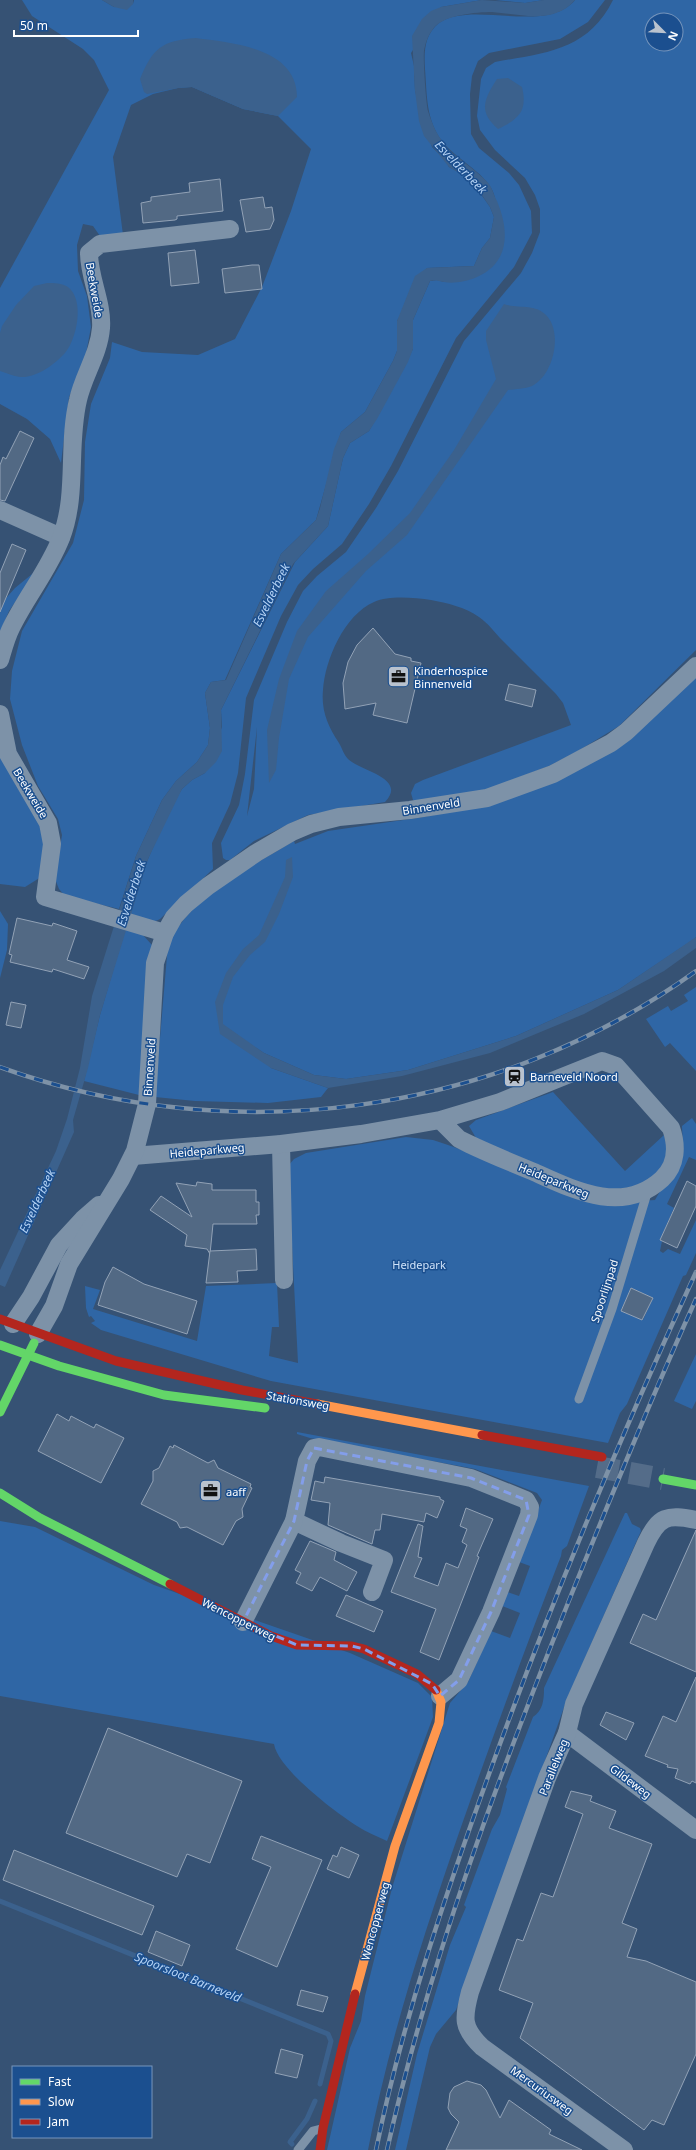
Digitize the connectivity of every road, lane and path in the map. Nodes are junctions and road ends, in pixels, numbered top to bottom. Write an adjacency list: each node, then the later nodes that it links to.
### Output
1 (230, 229): 3 (street, Beekweide)
2 (0, 510): 3 (street)
3 (61, 538): 4 (street, Beekweide)
4 (0, 660)
5 (696, 666): 7 (street, Binnenveld)
6 (0, 714): 7 (street, Beekweide)
7 (165, 933): 10 (street, Binnenveld)
8 (440, 1120): 9 (street, Heideparkweg); 11 (street, Heideparkweg); 11 (street, Heideparkweg)
9 (281, 1144): 10 (street, Heideparkweg); 13 (street)
10 (133, 1156): 12 (street, Binnenveld)
11 (648, 1190): 18 (lane, Spoorlijnpad)
12 (112, 1194): 14 (street, Binnenveld); 15 (street, Binnenveld)
13 (284, 1280)
14 (7, 1322): 15 (street, Stationsweg); 16 (street)
15 (38, 1334): 17 (street); 21 (street, Stationsweg)
16 (1, 1349): 17 (street, Stationsweg)
17 (27, 1355): 19 (street, Stationsweg); 20 (street)
18 (579, 1399)
19 (277, 1409)
20 (0, 1412)
21 (602, 1457)
22 (663, 1479): 23 (street)
23 (696, 1485)
24 (0, 1492): 26 (street, Wencopperweg)
25 (0, 1504): 26 (street, Wencopperweg)
26 (40, 1518): 30 (street, Wencopperweg)
27 (696, 1520): 32 (street, Parallelweg)
28 (294, 1521): 29 (street); 30 (street); 31 (street)
29 (372, 1592)
30 (243, 1622): 31 (street, Wencopperweg)
31 (440, 1696): 35 (street, Wencopperweg)
32 (567, 1733): 33 (street, Gildeweg); 34 (street, Parallelweg)
33 (696, 1830)
34 (466, 2025): 38 (street, Mercuriusweg)
35 (323, 2128): 36 (lane); 37 (street, Wencopperweg)
36 (298, 2150)
37 (320, 2150)
38 (624, 2150)

